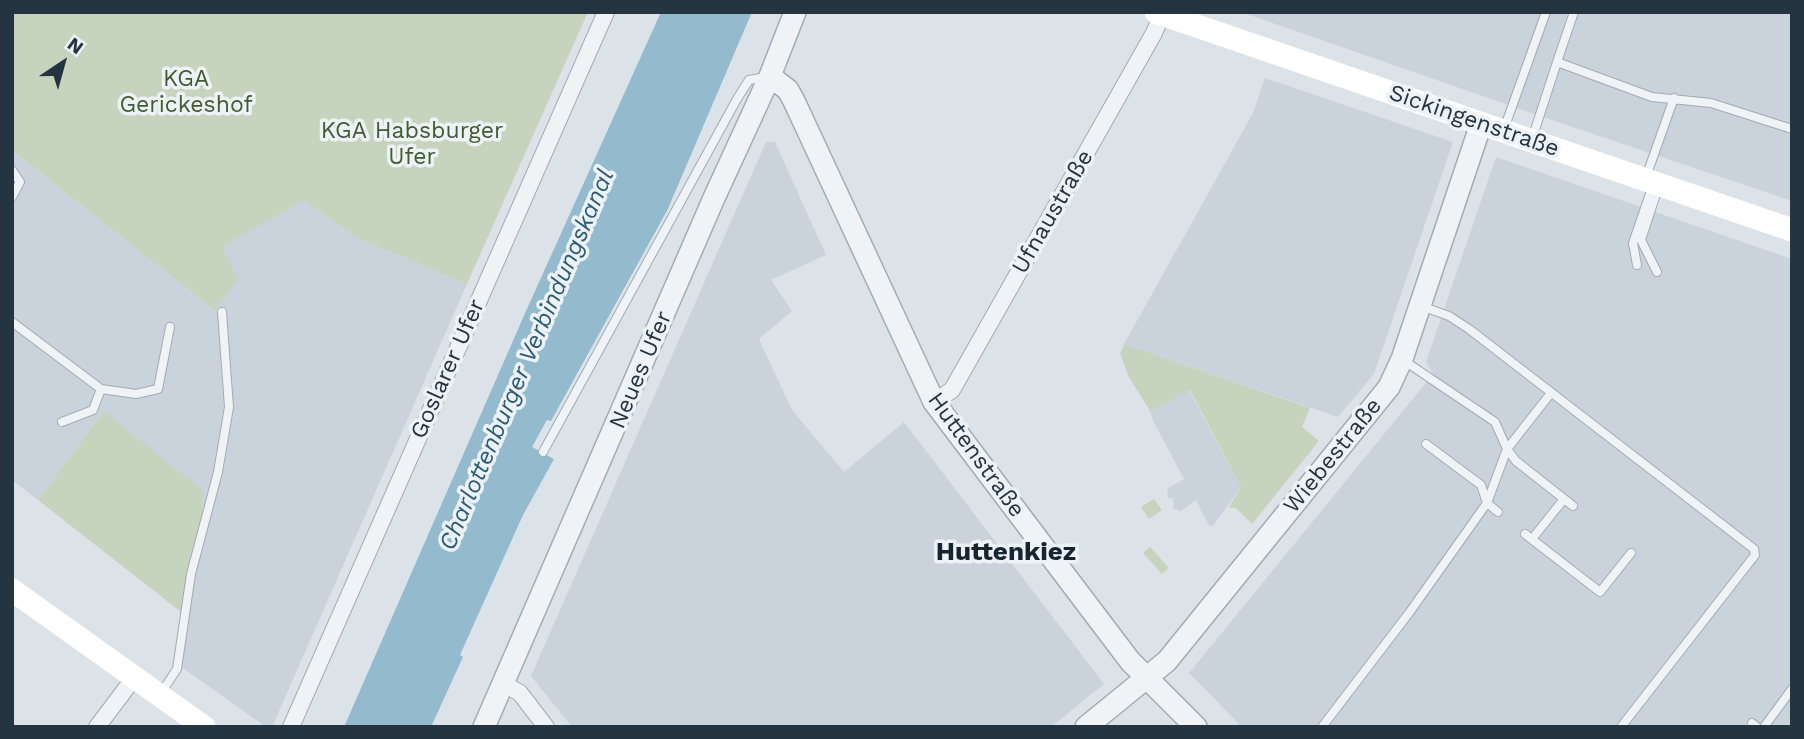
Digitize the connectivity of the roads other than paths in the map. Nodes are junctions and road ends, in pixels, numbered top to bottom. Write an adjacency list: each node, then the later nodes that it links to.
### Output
1 (606, 12): 44 (street, Goslarer Ufer)
2 (796, 12): 7 (street, Neues Ufer)
3 (1546, 12): 11 (lane)
4 (1574, 12): 6 (lane)
5 (1159, 13): 9 (main road, Sickingenstraße); 26 (street, Ufnaustraße)
6 (1557, 62): 8 (lane); 12 (lane)
7 (770, 76): 26 (street, Huttenstraße); 30 (lane); 39 (street, Neues Ufer)
8 (1674, 98): 10 (lane); 14 (lane)
9 (1481, 124): 11 (main road, Sickingenstraße); 19 (street, Wiebestraße)
10 (1792, 129)
11 (1503, 131): 12 (main road, Sickingenstraße)
12 (1531, 141): 14 (main road, Sickingenstraße)
13 (12, 170): 15 (lane)
14 (1653, 183): 16 (main road, Sickingenstraße); 17 (lane); 18 (lane)
15 (12, 197)
16 (1792, 230)
17 (1637, 265)
18 (1657, 272)
19 (1420, 306): 23 (street, Wiebestraße); 25 (lane)
20 (222, 312): 41 (lane)
21 (12, 322): 24 (lane)
22 (170, 327): 24 (lane)
23 (1402, 359): 29 (lane); 38 (street, Wiebestraße)
24 (101, 389): 27 (lane)
25 (1551, 393): 29 (lane); 50 (lane)
26 (934, 402): 38 (street, Huttenstraße)
27 (62, 422)
28 (1426, 444): 32 (lane)
29 (1507, 449): 31 (lane); 32 (lane)
30 (543, 452)
31 (1563, 499): 33 (lane); 35 (lane)
32 (1487, 503): 34 (lane); 49 (lane)
33 (1573, 506)
34 (1498, 512)
35 (1631, 553)
36 (12, 590): 37 (main road)
37 (134, 678): 41 (main road); 42 (street)
38 (1147, 678): 47 (street, Wiebestraße); 48 (street, Huttenstraße)
39 (504, 684): 45 (street, Neues Ufer); 46 (street)
40 (1792, 689): 51 (lane)
41 (159, 696): 43 (main road)
42 (97, 727)
43 (204, 727)
44 (291, 727)
45 (484, 727)
46 (546, 727)
47 (1086, 727)
48 (1195, 727)
49 (1322, 727)
50 (1621, 727)
51 (1764, 727)

